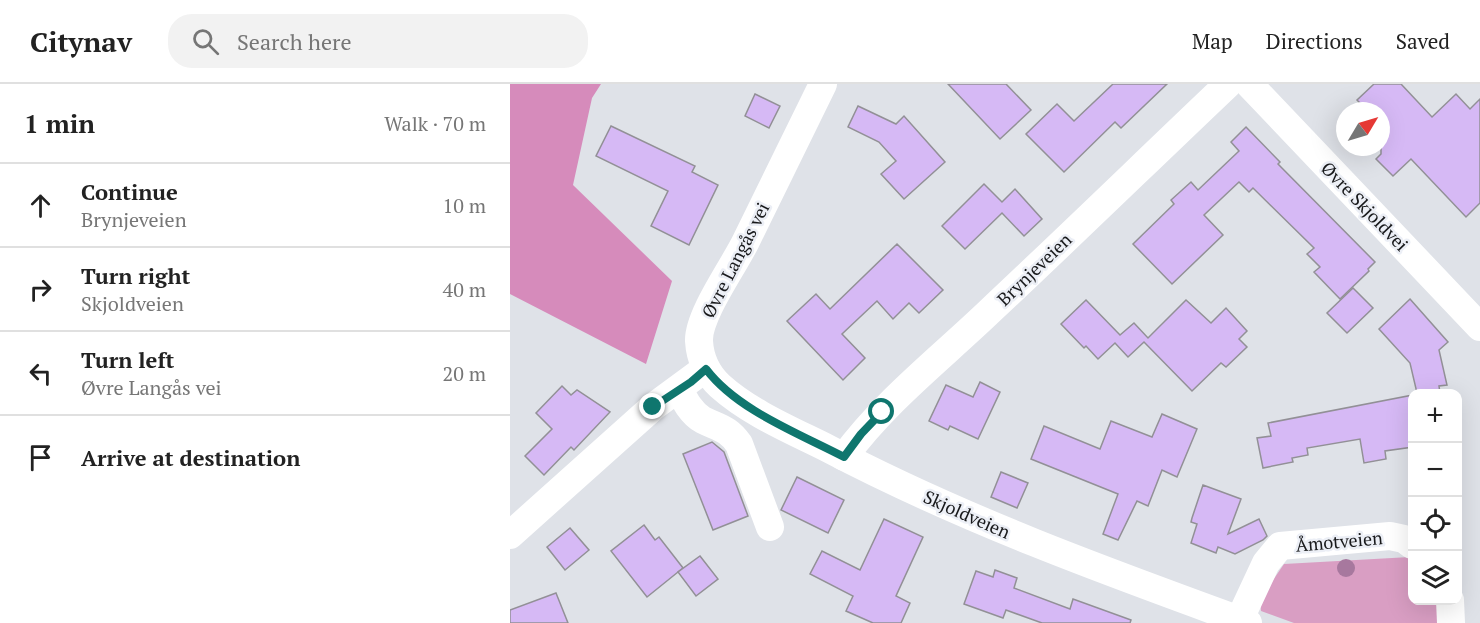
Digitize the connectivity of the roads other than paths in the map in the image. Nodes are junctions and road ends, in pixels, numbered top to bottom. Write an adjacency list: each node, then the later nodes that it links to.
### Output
1 (823, 84): 5 (street, Øvre Langås vei)
2 (1228, 84): 7 (street, Brynjeveien)
3 (1249, 84): 4 (street, Øvre Skjoldvei)
4 (1480, 327)
5 (706, 369): 6 (street); 7 (street, Skjoldveien)
6 (679, 389): 8 (street); 9 (street)
7 (844, 457): 12 (street, Skjoldveien)
8 (770, 527)
9 (510, 536)
10 (1408, 542): 12 (street, Åmotveien)
11 (1450, 605): 13 (street)
12 (1242, 622)
13 (1450, 623)

